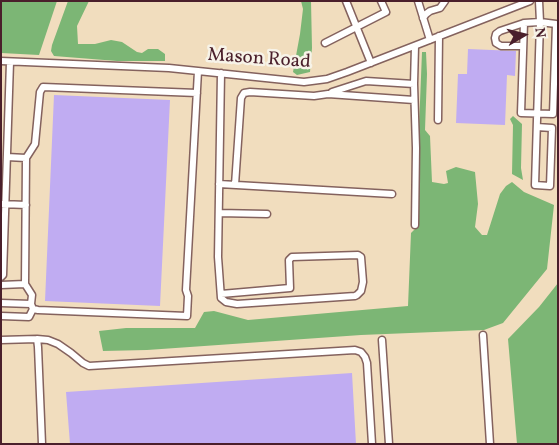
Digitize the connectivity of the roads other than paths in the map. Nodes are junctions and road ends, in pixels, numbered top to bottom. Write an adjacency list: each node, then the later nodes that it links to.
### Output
1 (346, 1): 10 (street)
2 (382, 1): 10 (street)
3 (418, 1): 7 (street)
4 (445, 1): 7 (street)
5 (530, 1): 11 (street, Mason Road)
6 (539, 1): 8 (street)
7 (423, 18): 12 (street)
8 (540, 22): 9 (street); 25 (street); 25 (street)
9 (524, 23): 15 (street); 15 (street)
10 (356, 27): 13 (street); 18 (street)
11 (439, 36): 12 (street, Mason Road); 26 (street)
12 (430, 40): 14 (street, Mason Road)
13 (325, 43)
14 (415, 46): 18 (street, Mason Road); 21 (street)
15 (523, 46): 25 (street)
16 (1, 61): 17 (street, Mason Road)
17 (10, 62): 19 (street, Mason Road); 28 (street)
18 (371, 63): 20 (street, Mason Road)
19 (198, 71): 20 (street, Mason Road); 22 (street)
20 (222, 73): 31 (street)
21 (414, 84): 23 (street); 24 (street)
22 (197, 93): 30 (street); 44 (street)
23 (328, 94): 24 (street); 32 (street)
24 (414, 100): 38 (street)
25 (537, 114): 27 (street)
26 (438, 120)
27 (537, 127): 27 (street)
28 (4, 129): 29 (street)
29 (7, 157): 30 (street); 34 (street)
30 (26, 158): 35 (street)
31 (219, 184): 32 (street); 36 (street)
32 (235, 185): 33 (street)
33 (392, 194)
34 (3, 204): 35 (street); 39 (street)
35 (26, 205): 40 (street)
36 (219, 213): 37 (street); 42 (street)
37 (267, 214)
38 (415, 225)
39 (1, 277)
40 (24, 284): 41 (street); 44 (street)
41 (1, 285)
42 (220, 294): 42 (street)
43 (1, 302): 44 (street)
44 (32, 306): 45 (street)
45 (1, 316)
46 (484, 335): 53 (street)
47 (37, 339): 48 (street); 50 (street); 51 (street)
48 (1, 340)
49 (382, 340): 52 (street)
50 (42, 444)
51 (372, 444)
52 (389, 444)
53 (490, 444)

